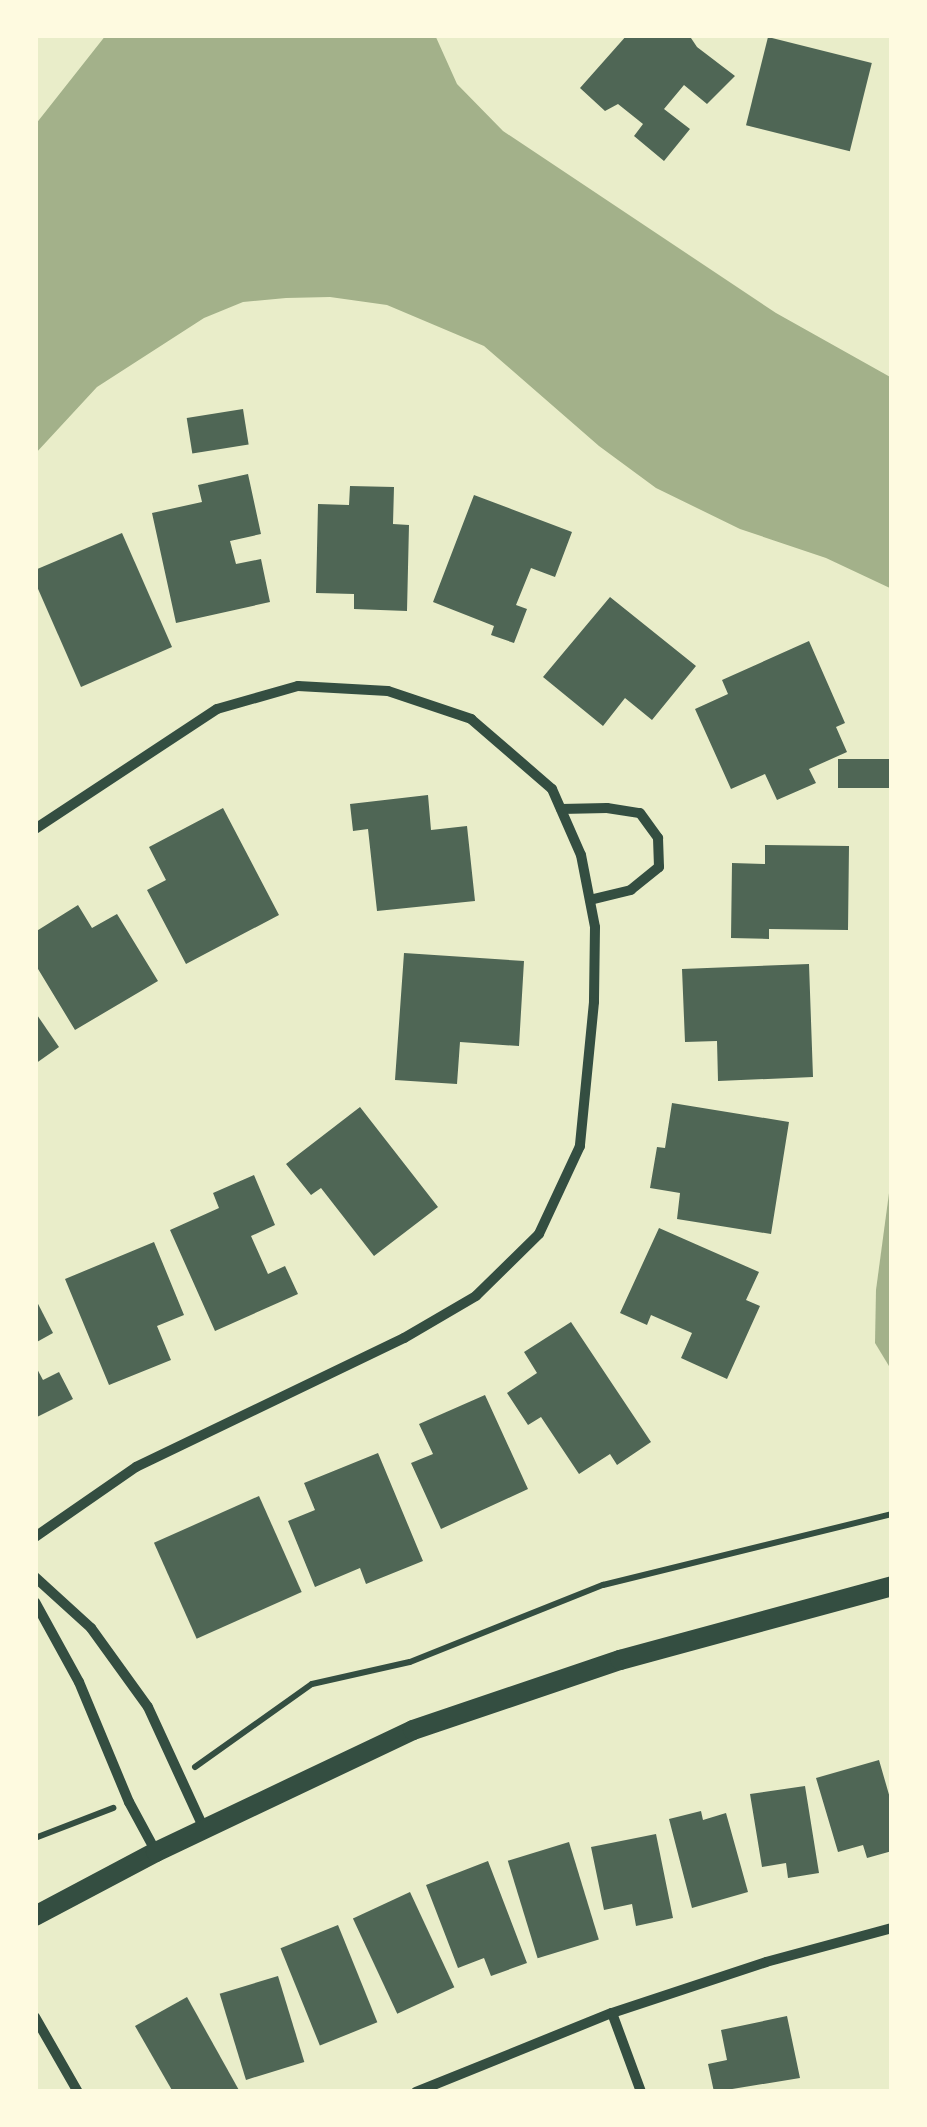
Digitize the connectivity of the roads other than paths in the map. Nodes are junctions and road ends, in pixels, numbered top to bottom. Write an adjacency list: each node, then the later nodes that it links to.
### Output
1 (561, 809): 2 (street); 3 (street); 3 (street)
2 (35, 830)
3 (590, 900): 4 (street)
4 (35, 1537)
5 (35, 1577): 8 (street)
6 (892, 1586): 8 (main road)
7 (35, 1602): 9 (street)
8 (204, 1829): 9 (main road)
9 (156, 1852): 10 (main road)
10 (35, 1916)
11 (892, 1928): 12 (street)
12 (612, 2013): 15 (street); 16 (street)
13 (35, 2017): 14 (street)
14 (78, 2092)
15 (416, 2092)
16 (640, 2092)

